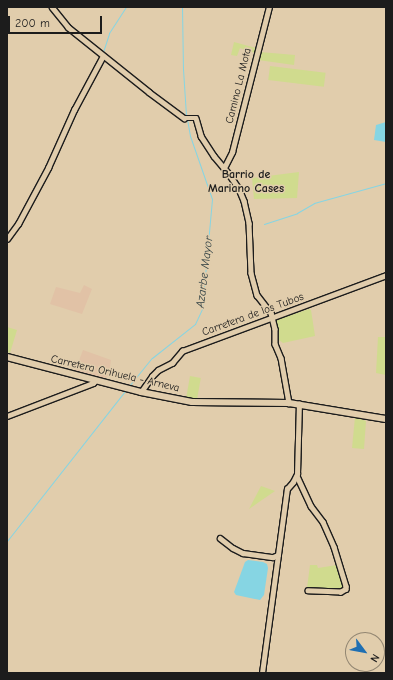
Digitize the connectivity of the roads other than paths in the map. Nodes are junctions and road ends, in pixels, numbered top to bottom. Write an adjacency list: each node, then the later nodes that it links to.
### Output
1 (52, 7): 3 (street)
2 (268, 7): 4 (street, Camino La Mota)
3 (103, 56): 4 (street); 5 (street)
4 (224, 168): 7 (street)
5 (7, 239)
6 (386, 275): 7 (street, Carretera de los Tubos)
7 (272, 318): 10 (street, Carretera de los Tubos); 11 (street)
8 (7, 358): 9 (main road, Carretera Orihuela - Arneva)
9 (96, 380): 10 (main road, Carretera Orihuela - Arneva); 13 (street)
10 (138, 391): 11 (main road, Carretera Orihuela - Arneva)
11 (289, 403): 12 (main road, Carretera Orihuela - Arneva)
12 (300, 404): 14 (main road, Carretera Orihuela - Arneva); 15 (street)
13 (7, 416)
14 (386, 419)
15 (297, 476): 17 (street); 18 (street)
16 (220, 538): 17 (street)
17 (278, 555): 19 (street)
18 (308, 591)
19 (262, 673)

